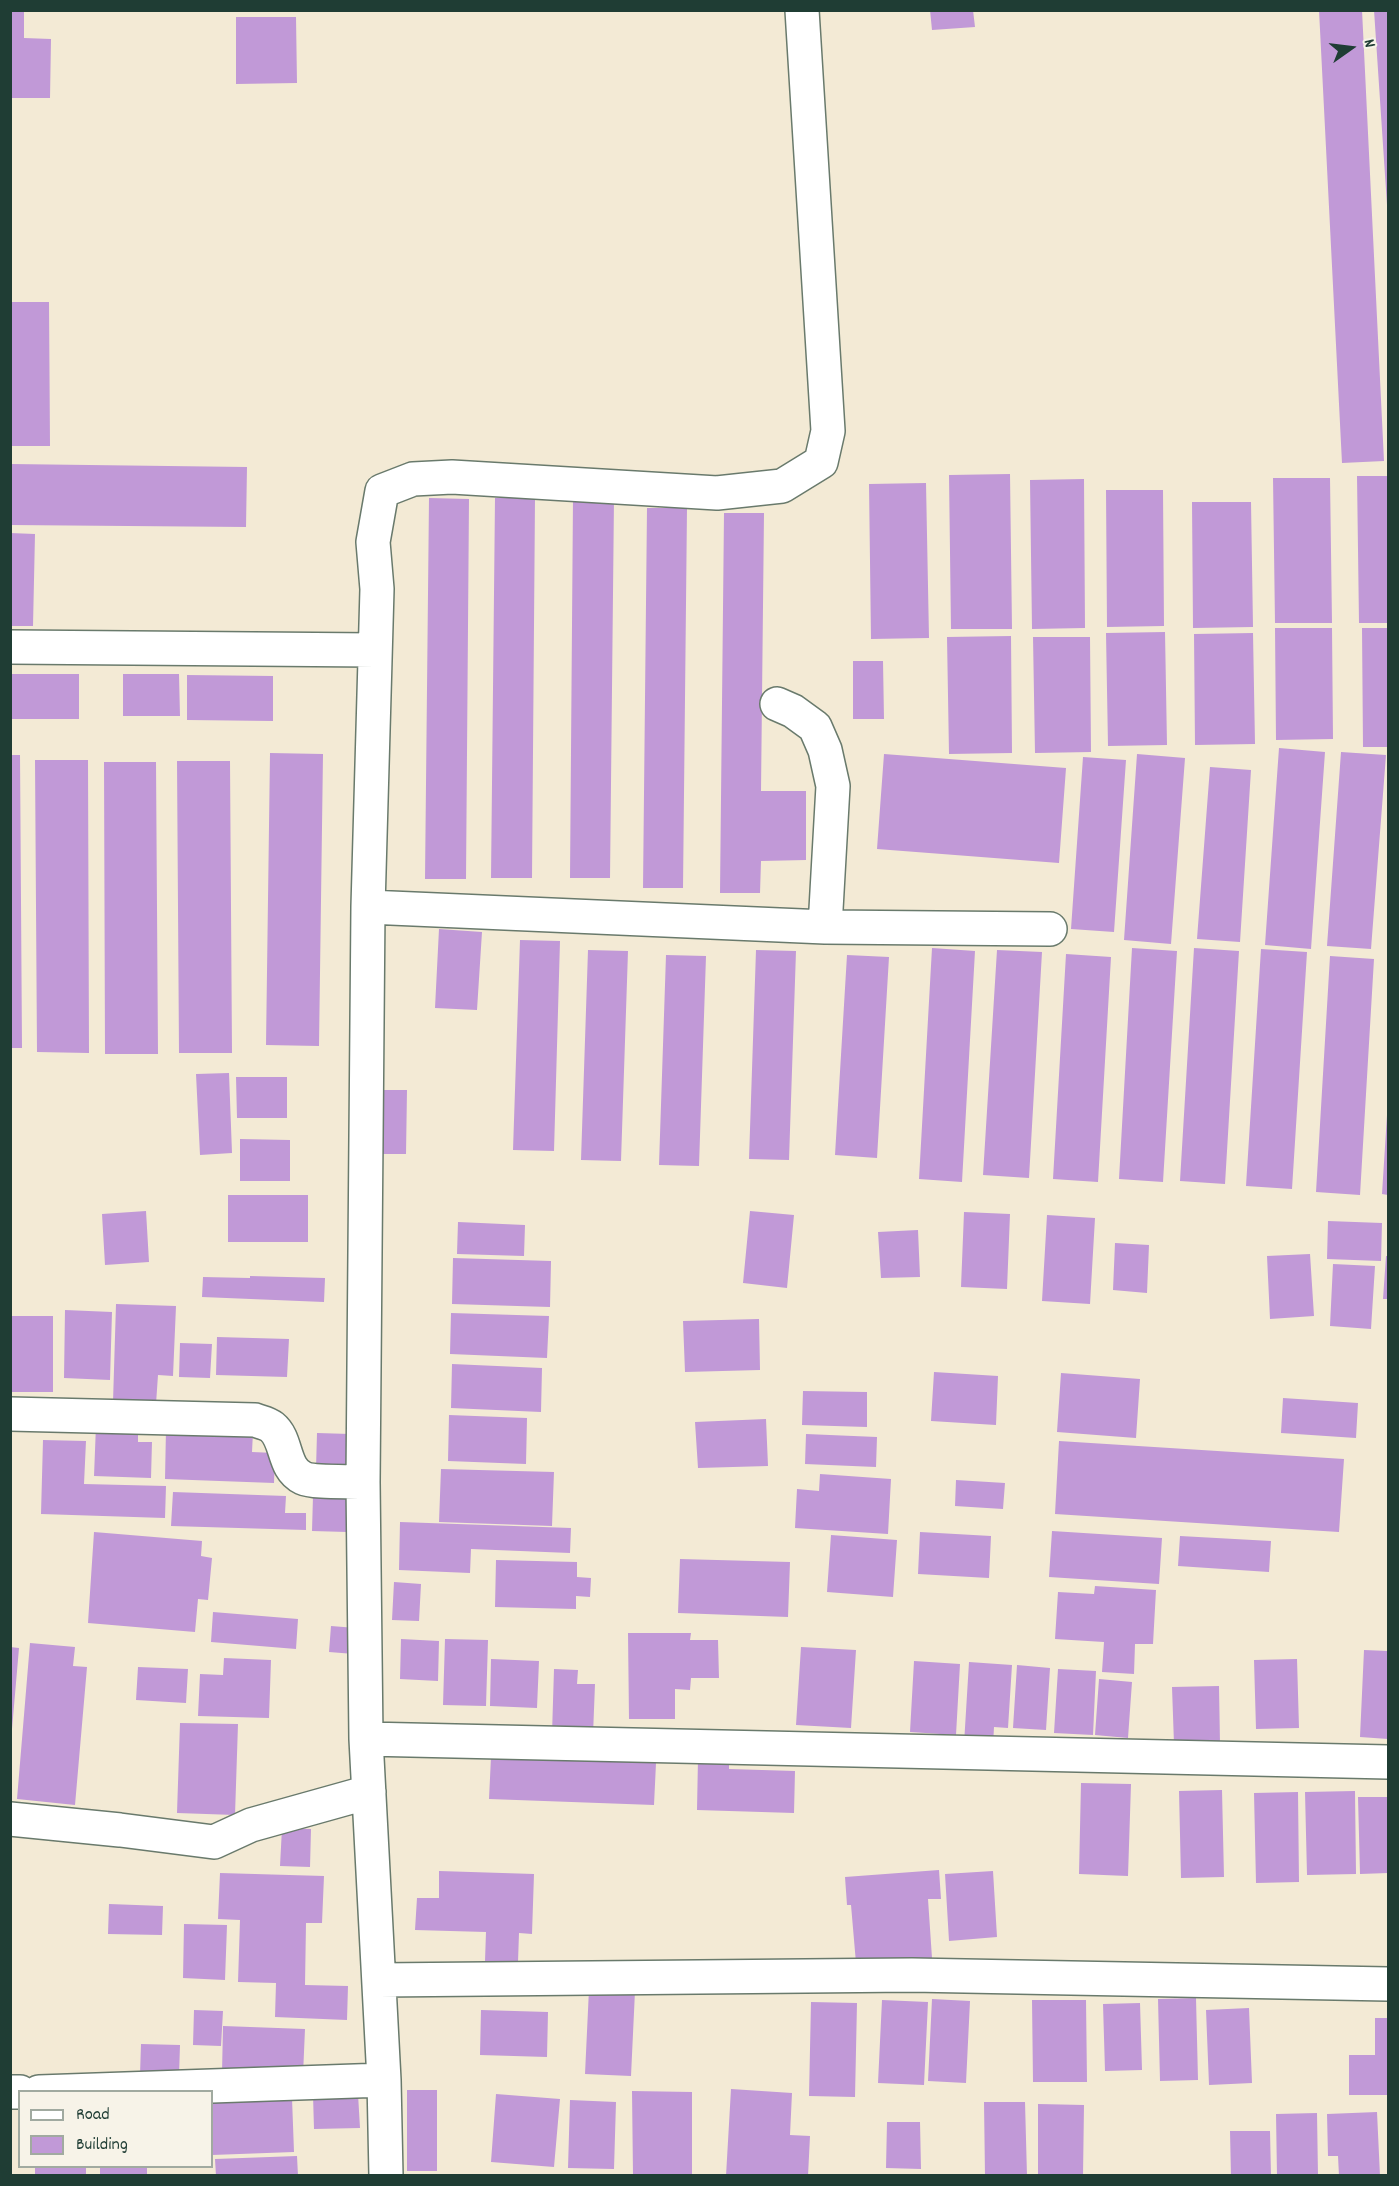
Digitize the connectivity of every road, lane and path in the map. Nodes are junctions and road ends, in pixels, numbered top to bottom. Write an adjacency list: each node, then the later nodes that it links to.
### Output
1 (802, 10): 3 (street)
2 (10, 647): 3 (street)
3 (375, 650): 5 (street)
4 (777, 704): 6 (street)
5 (368, 907): 6 (street); 9 (street)
6 (825, 927): 7 (street)
7 (1050, 929)
8 (10, 1414): 9 (street)
9 (363, 1482): 10 (street)
10 (366, 1739): 11 (street); 12 (street)
11 (1389, 1762)
12 (369, 1792): 13 (street); 14 (street)
13 (10, 1819)
14 (379, 1980): 15 (street); 16 (street)
15 (1389, 1984)
16 (384, 2080): 17 (street); 18 (street)
17 (70, 2090)
18 (386, 2175)

